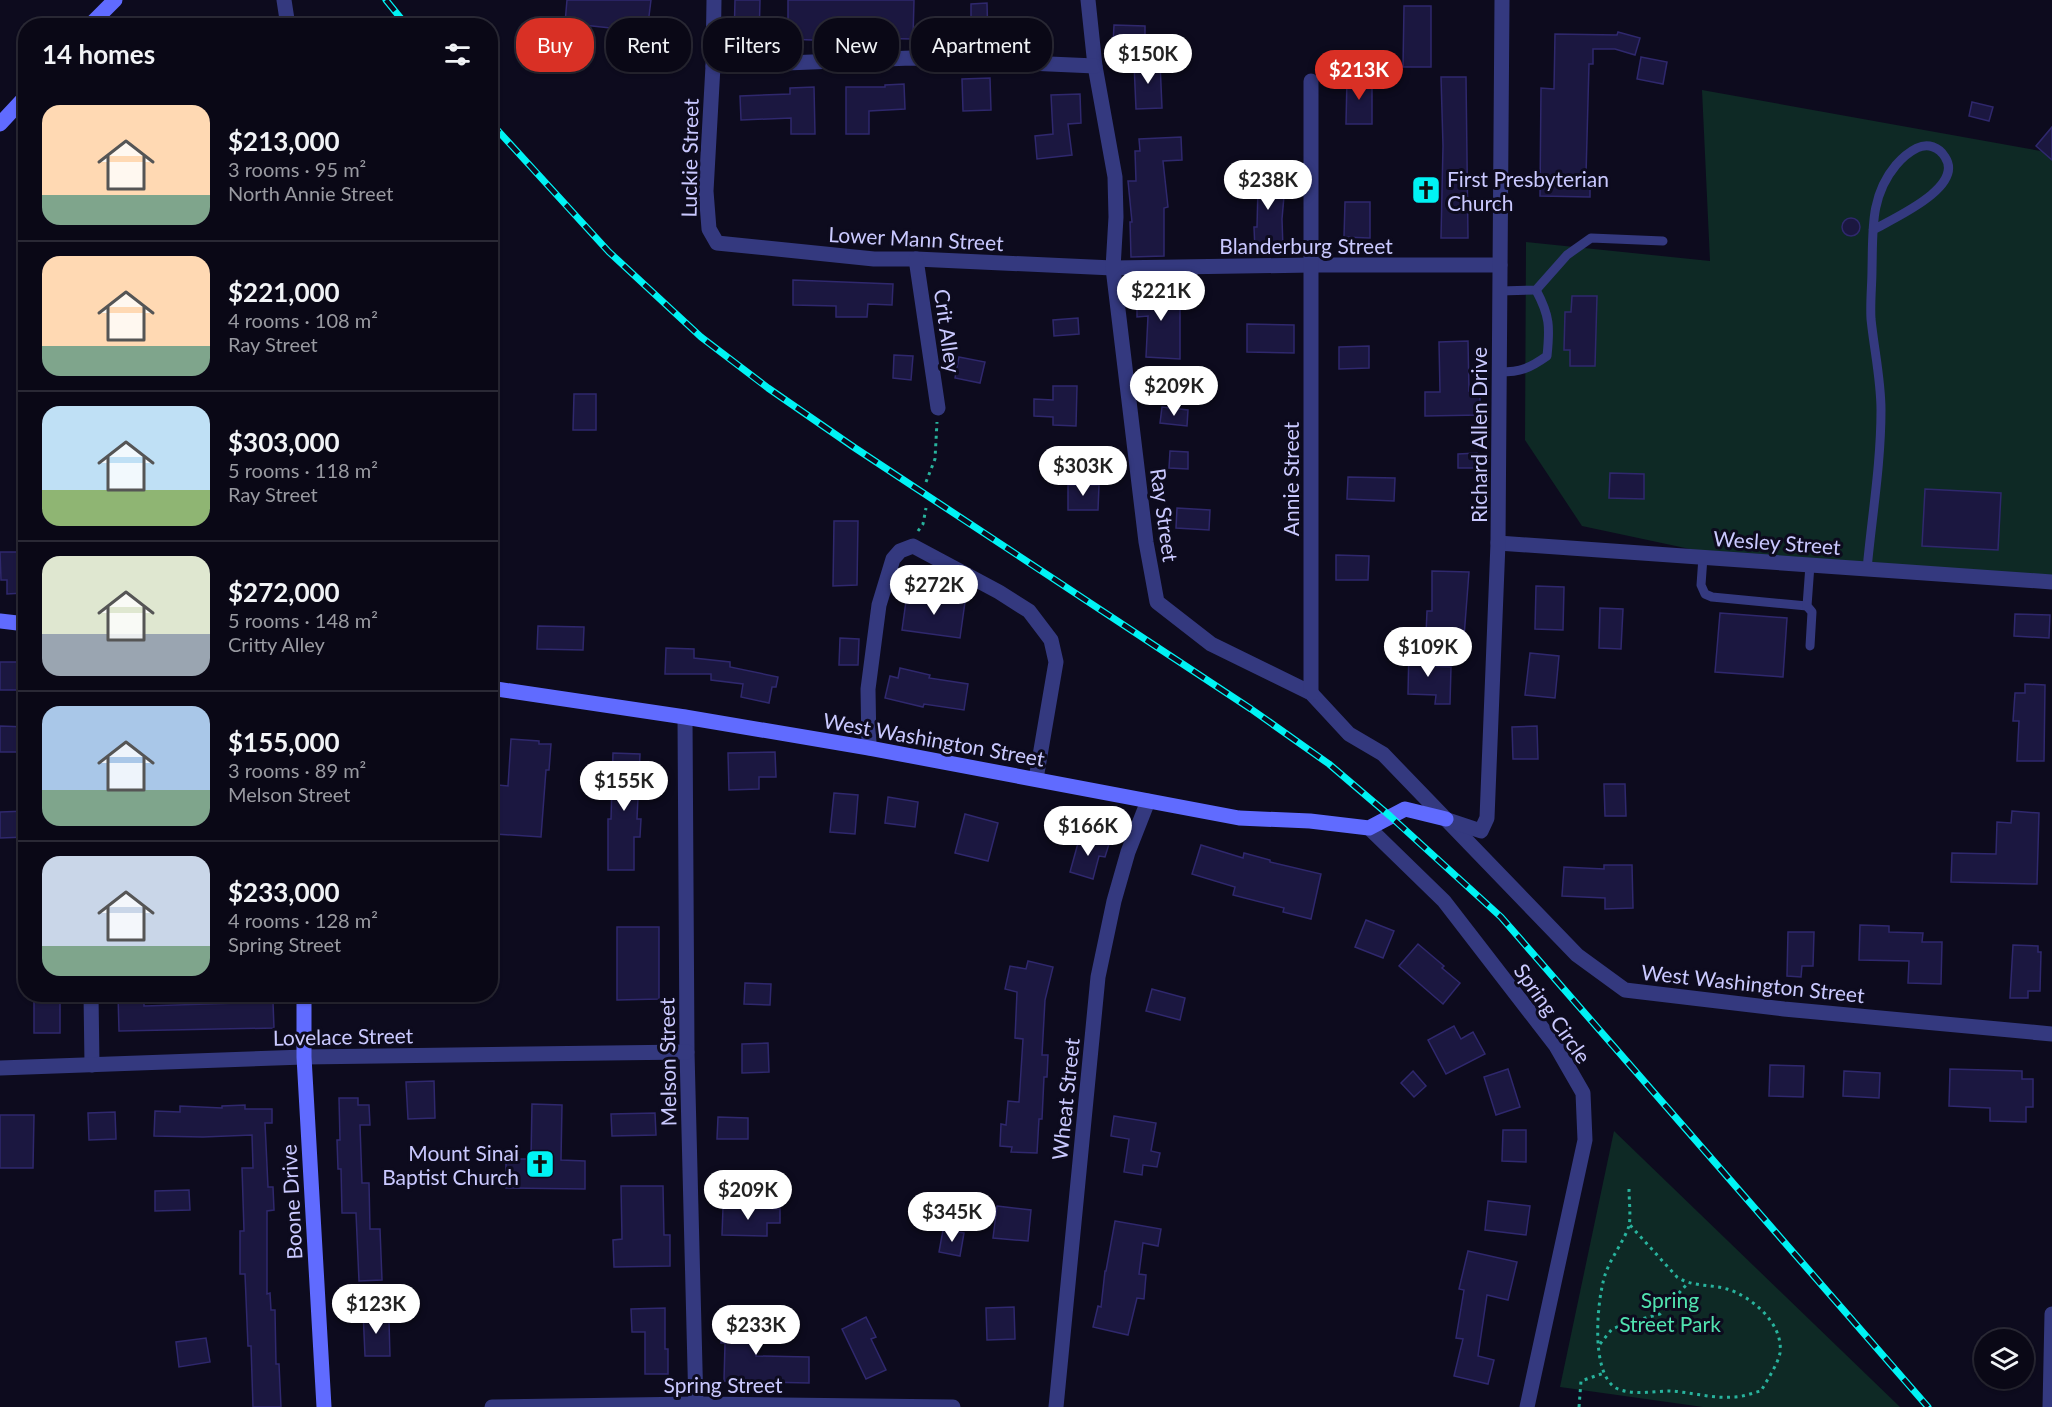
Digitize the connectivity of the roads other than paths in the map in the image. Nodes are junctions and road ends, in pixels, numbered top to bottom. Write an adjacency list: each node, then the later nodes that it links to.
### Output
1 (115, 0): 6 (street)
2 (284, 0): 7 (street)
3 (714, 0): 8 (street, Luckie Street)
4 (1088, 0): 10 (street, Ray Street)
5 (1502, 0): 20 (street, Richard Allen Drive)
6 (97, 18)
7 (287, 18)
8 (714, 18)
9 (802, 62): 10 (street)
10 (1095, 66): 21 (street, Ray Street)
11 (713, 72): 17 (street, Luckie Street)
12 (1311, 81): 19 (street, Annie Street)
13 (18, 105): 14 (street)
14 (0, 124)
15 (1873, 230): 15 (lane); 29 (lane)
16 (1663, 242): 22 (lane)
17 (717, 243): 18 (street, Lower Mann Street)
18 (916, 259): 21 (street, Lower Mann Street); 25 (street, Crit Alley)
19 (1312, 265): 20 (street, Blanderburg Street); 21 (street, Blanderburg Street); 36 (street, Annie Street)
20 (1500, 265): 23 (street, Richard Allen Drive)
21 (1113, 268): 36 (street, Ray Street)
22 (1536, 290): 23 (lane); 24 (lane)
23 (1500, 291): 24 (street, Richard Allen Drive)
24 (1500, 372): 26 (street, Richard Allen Drive)
25 (938, 408)
26 (1498, 543): 27 (street, Wesley Street); 41 (street, Richard Allen Drive)
27 (1703, 557): 28 (street, Wesley Street); 31 (lane)
28 (1810, 565): 29 (street, Wesley Street); 31 (lane)
29 (1867, 569): 30 (street, Wesley Street)
30 (2052, 582)
31 (1807, 606): 34 (lane)
32 (0, 621): 33 (street)
33 (18, 623)
34 (1810, 646)
35 (498, 689): 37 (street, West Washington Street)
36 (1311, 693): 41 (street, Ray Street)
37 (685, 717): 38 (street, West Washington Street); 46 (street, Melson Street)
38 (869, 748): 39 (street, West Washington Street); 39 (street)
39 (1035, 779): 40 (street, West Washington Street)
40 (1148, 801): 42 (street, West Washington Street); 55 (street, Wheat Street)
41 (1446, 819): 42 (street); 45 (street, West Washington Street)
42 (1369, 828): 56 (street, Spring Circle)
43 (91, 1002): 48 (street)
44 (304, 1002): 47 (street, Boone Drive)
45 (2052, 1034)
46 (687, 1052): 47 (street, Lovelace Street); 51 (street, Melson Street)
47 (304, 1057): 48 (street, Lovelace Street); 52 (street, Boone Drive)
48 (92, 1065): 49 (street, Lovelace Street)
49 (0, 1068)
50 (2052, 1314): 57 (street)
51 (696, 1406): 53 (street, Spring Street); 54 (street, Spring Street)
52 (324, 1407)
53 (492, 1407)
54 (953, 1407)
55 (1056, 1407)
56 (1527, 1407)
57 (2050, 1407)

